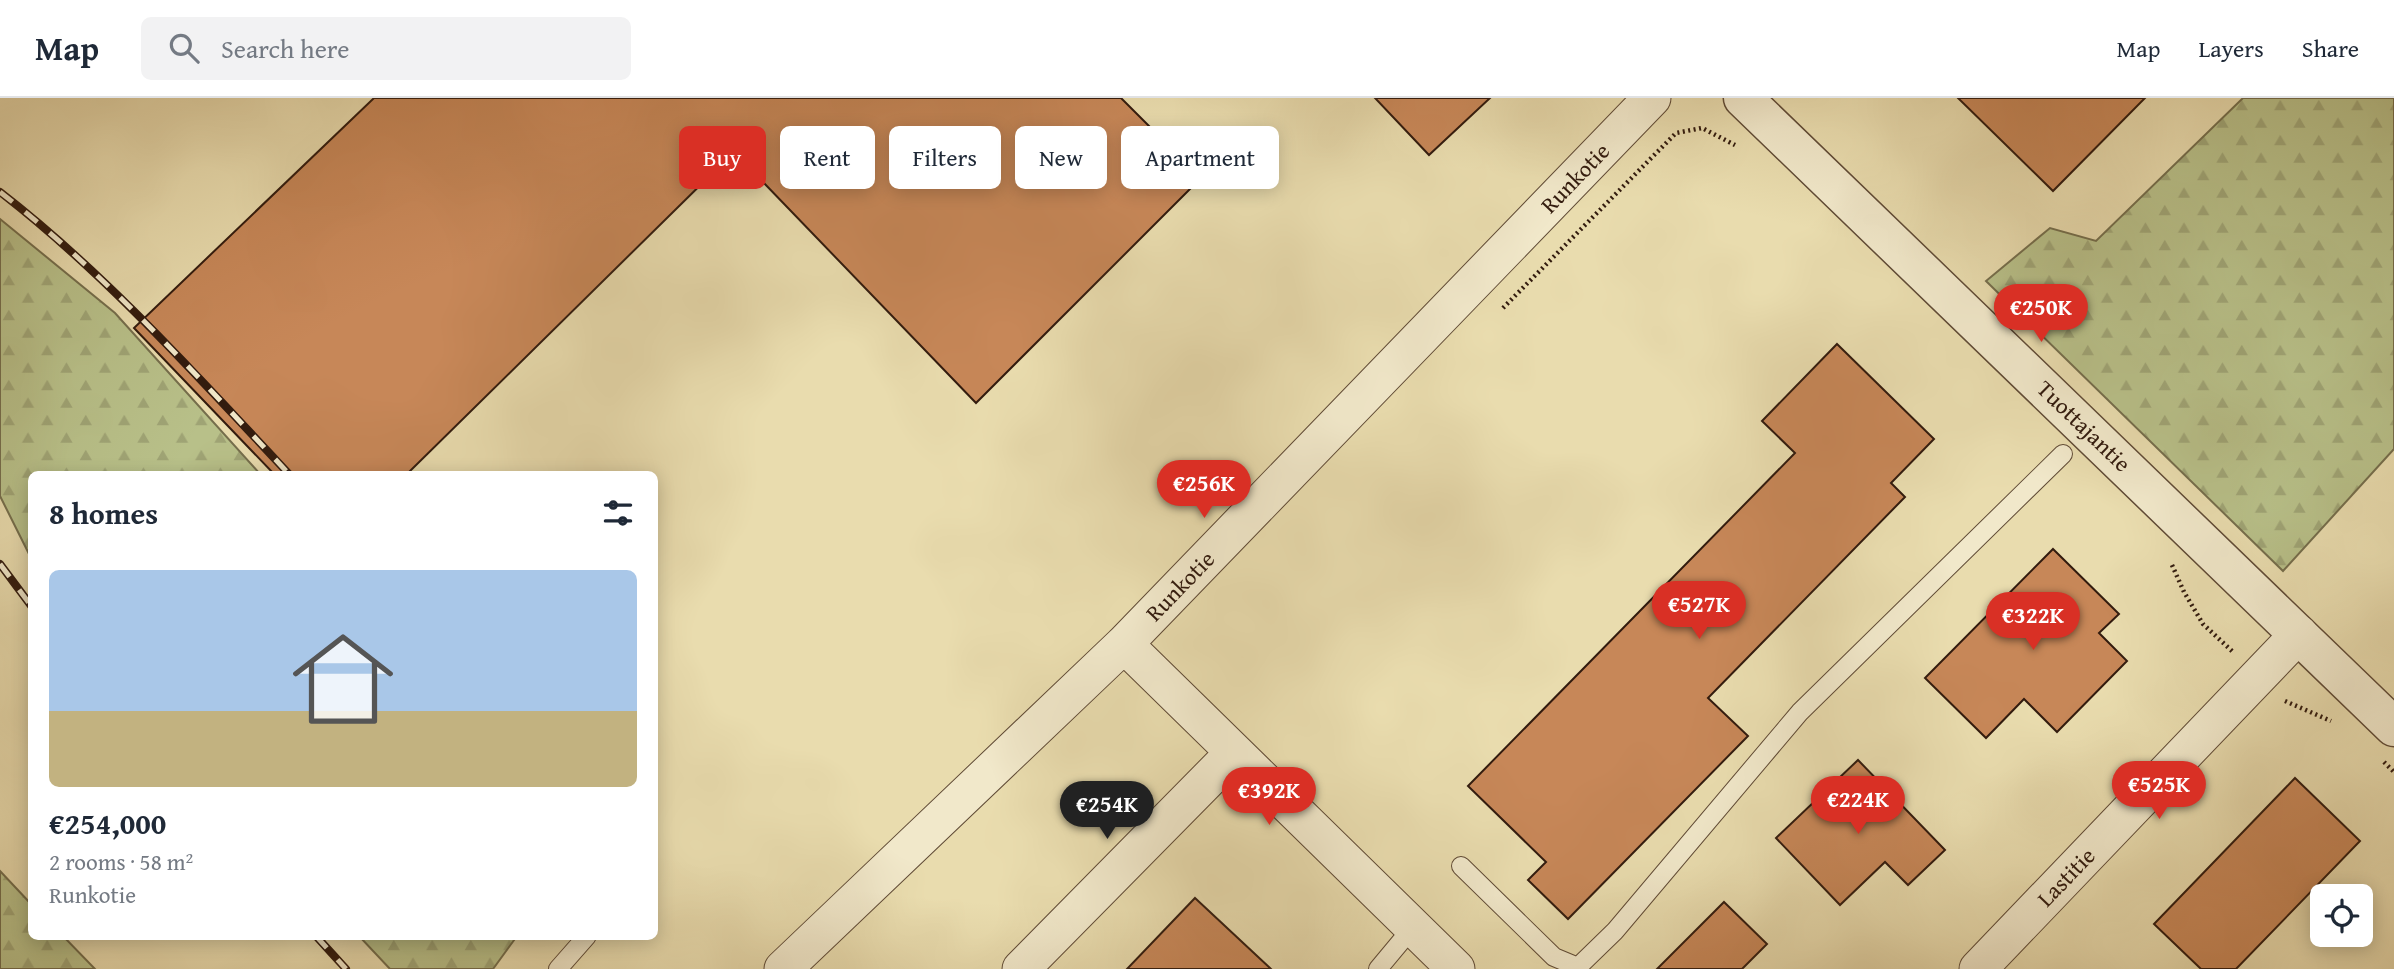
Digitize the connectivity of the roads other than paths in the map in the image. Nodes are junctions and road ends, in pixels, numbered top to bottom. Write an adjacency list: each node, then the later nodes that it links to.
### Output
1 (1652, 98): 5 (street, Runkotie)
2 (1743, 98): 4 (street, Tuottajantie)
3 (2063, 454): 8 (lane)
4 (2299, 634): 6 (street, Tuottajantie); 16 (street, Lastitie)
5 (1124, 644): 7 (street); 12 (street, Runkotie)
6 (2394, 727)
7 (1234, 753): 9 (street); 13 (street)
8 (1461, 866)
9 (1413, 927): 14 (lane); 15 (street)
10 (583, 940): 11 (lane)
11 (558, 969)
12 (783, 969)
13 (1021, 969)
14 (1378, 969)
15 (1456, 969)
16 (1978, 969)

